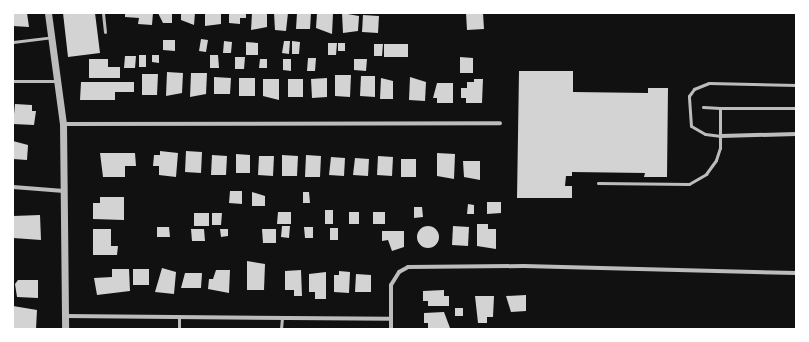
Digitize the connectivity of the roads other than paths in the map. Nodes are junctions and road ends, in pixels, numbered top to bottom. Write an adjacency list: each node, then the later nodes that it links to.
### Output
1 (48, 13): 4 (street)
2 (103, 13): 3 (lane)
3 (105, 32)
4 (51, 37): 5 (lane); 7 (street)
5 (13, 42)
6 (13, 81): 7 (lane)
7 (57, 81): 13 (street)
8 (796, 85): 15 (lane)
9 (703, 107): 10 (lane)
10 (720, 108): 11 (lane); 15 (lane)
11 (796, 108)
12 (500, 123): 13 (street)
13 (62, 124): 18 (street)
14 (796, 134): 15 (street)
15 (721, 136): 16 (lane)
16 (598, 183)
17 (13, 187): 18 (street)
18 (65, 191): 20 (street)
19 (796, 273): 23 (street)
20 (65, 316): 21 (street); 24 (street)
21 (179, 317): 22 (street); 25 (lane)
22 (282, 318): 23 (street); 26 (lane)
23 (391, 319): 27 (street)
24 (65, 329)
25 (179, 329)
26 (281, 329)
27 (391, 329)

